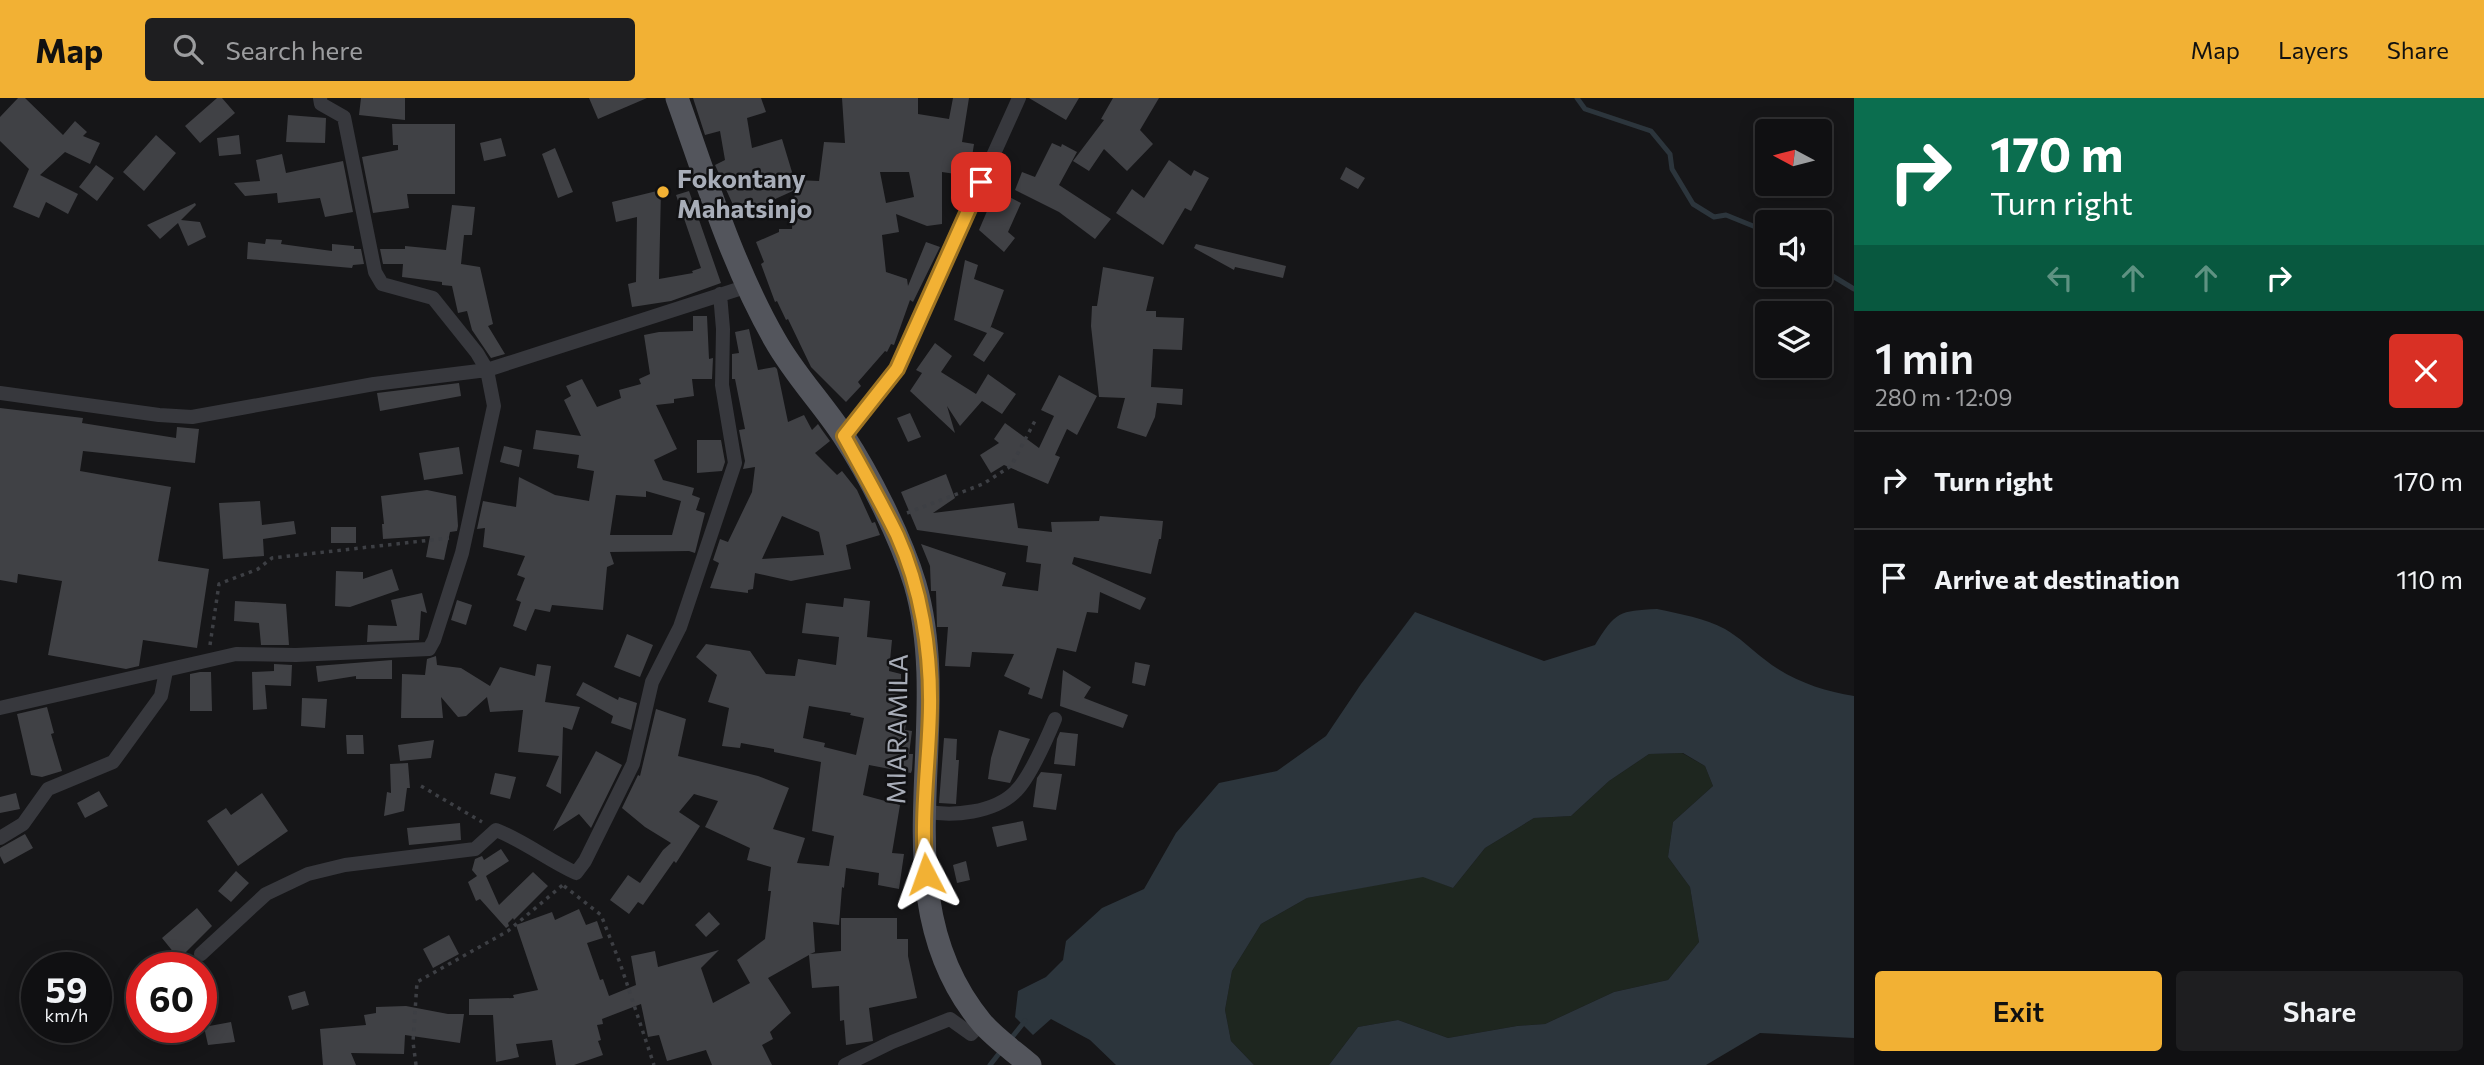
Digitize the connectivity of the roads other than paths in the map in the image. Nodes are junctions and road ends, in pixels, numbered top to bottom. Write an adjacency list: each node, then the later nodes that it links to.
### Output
1 (320, 98): 6 (street)
2 (677, 98): 4 (main road, MIARAMILA)
3 (1018, 98): 8 (street)
4 (748, 286): 5 (street); 8 (main road, MIARAMILA)
5 (720, 294): 6 (street); 14 (street)
6 (487, 370): 7 (street); 9 (street)
7 (0, 393)
8 (844, 436): 12 (main road, MIARAMILA)
9 (166, 671): 10 (street); 13 (street)
10 (0, 708)
11 (1055, 719): 12 (street)
12 (924, 811): 15 (main road, MIARAMILA)
13 (0, 838)
14 (203, 952)
15 (985, 1025): 16 (main road, MIARAMILA); 17 (street)
16 (1027, 1062)
17 (845, 1065)

